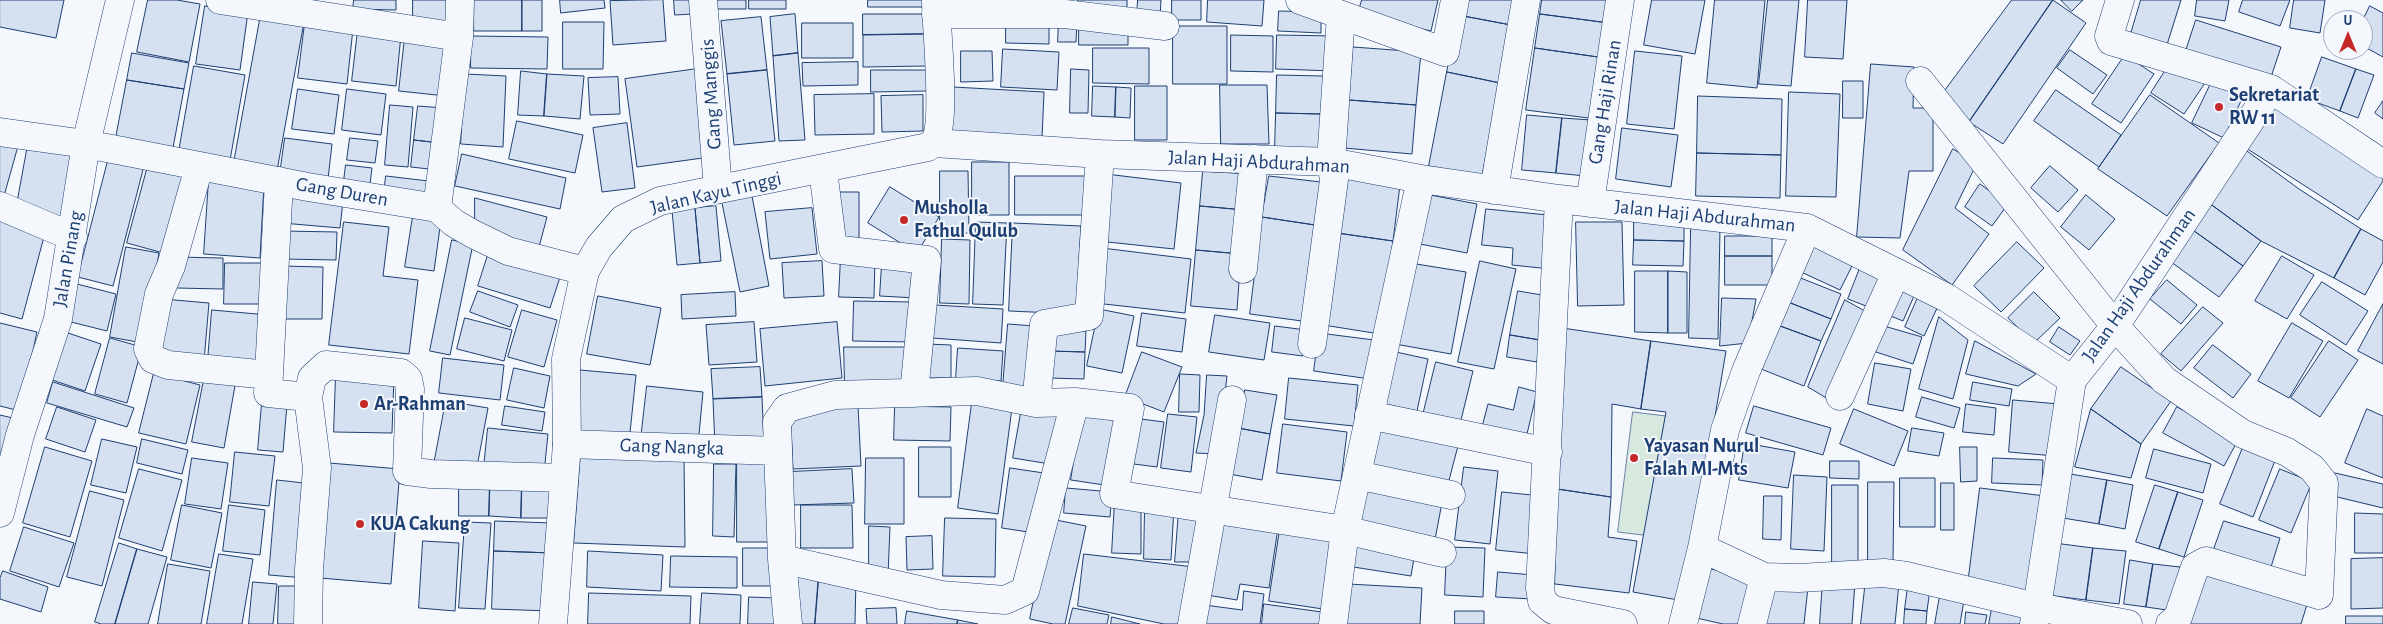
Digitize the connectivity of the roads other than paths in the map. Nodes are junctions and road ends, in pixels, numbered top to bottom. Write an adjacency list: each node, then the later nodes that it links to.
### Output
1 (120, 0): 18 (street, Jalan Pinang)
2 (220, 0): 13 (street)
3 (460, 0): 13 (street)
4 (703, 0): 27 (street, Gang Manggis)
5 (1300, 0): 11 (street)
6 (1456, 0): 11 (street)
7 (1526, 0): 28 (street)
8 (1620, 0): 30 (street, Gang Haji Rinan)
9 (2120, 0): 15 (street)
10 (936, 7): 12 (street); 17 (street)
11 (1341, 15): 21 (street)
12 (1165, 26)
13 (458, 38): 32 (street)
14 (1920, 82): 38 (street)
15 (2271, 89): 22 (street); 38 (street, Jalan Haji Abdurahman)
16 (0, 132): 18 (street, Gang Duren)
17 (934, 143): 19 (street, Jalan Haji Abdurahman); 24 (street, Jalan Kayu Tinggi)
18 (86, 144): 23 (street, Gang Duren); 34 (street, Jalan Pinang)
19 (1100, 154): 20 (street, Jalan Haji Abdurahman); 47 (street)
20 (1254, 159): 21 (street, Jalan Haji Abdurahman); 35 (street)
21 (1331, 162): 25 (street, Jalan Haji Abdurahman); 39 (street)
22 (2383, 164)
23 (199, 167): 26 (street, Gang Duren); 40 (street)
24 (823, 170): 27 (street, Jalan Kayu Tinggi); 42 (street)
25 (1421, 179): 28 (street, Jalan Haji Abdurahman); 48 (street)
26 (279, 181): 32 (street, Gang Duren); 40 (street)
27 (718, 188): 36 (street, Jalan Kayu Tinggi)
28 (1494, 190): 29 (street, Jalan Haji Abdurahman)
29 (1559, 199): 30 (street, Jalan Haji Abdurahman); 51 (street)
30 (1590, 203): 33 (street, Jalan Haji Abdurahman)
31 (0, 206): 34 (street)
32 (437, 208): 36 (street)
33 (1807, 228): 37 (street, Jalan Haji Abdurahman); 58 (street)
34 (73, 237): 56 (street, Jalan Pinang)
35 (1243, 269)
36 (585, 271): 49 (street, Jalan Kayu Tinggi)
37 (1896, 273): 41 (street, Jalan Haji Abdurahman); 43 (street)
38 (2115, 326): 41 (street, Jalan Haji Abdurahman); 72 (street)
39 (1312, 344)
40 (268, 375): 44 (street)
41 (2072, 380): 62 (street)
42 (914, 393): 47 (street); 50 (street)
43 (1840, 396)
44 (308, 397): 53 (street); 63 (street)
45 (1232, 400): 55 (street)
46 (1075, 402): 47 (street); 55 (street); 60 (street)
47 (1036, 403)
48 (1369, 416): 51 (street); 52 (street)
49 (567, 444): 50 (street, Gang Nangka); 53 (street, Jalan Kayu Tinggi)
50 (778, 451): 60 (street)
51 (1548, 452): 68 (street)
52 (1357, 475): 54 (street); 57 (street)
53 (564, 478): 64 (street, Jalan Kayu Tinggi)
54 (1451, 495)
55 (1212, 510): 57 (street); 66 (street)
56 (0, 513)
57 (1345, 530): 59 (street); 67 (street)
58 (1702, 548): 61 (street); 69 (street)
59 (1442, 553)
60 (782, 559): 65 (street)
61 (1764, 577): 62 (street); 70 (street)
62 (2035, 616): 71 (street)
63 (308, 624)
64 (553, 624)
65 (788, 624)
66 (1192, 624)
67 (1333, 624)
68 (1623, 624)
69 (1683, 624)
70 (1752, 624)
71 (2128, 624)
72 (2170, 624)

